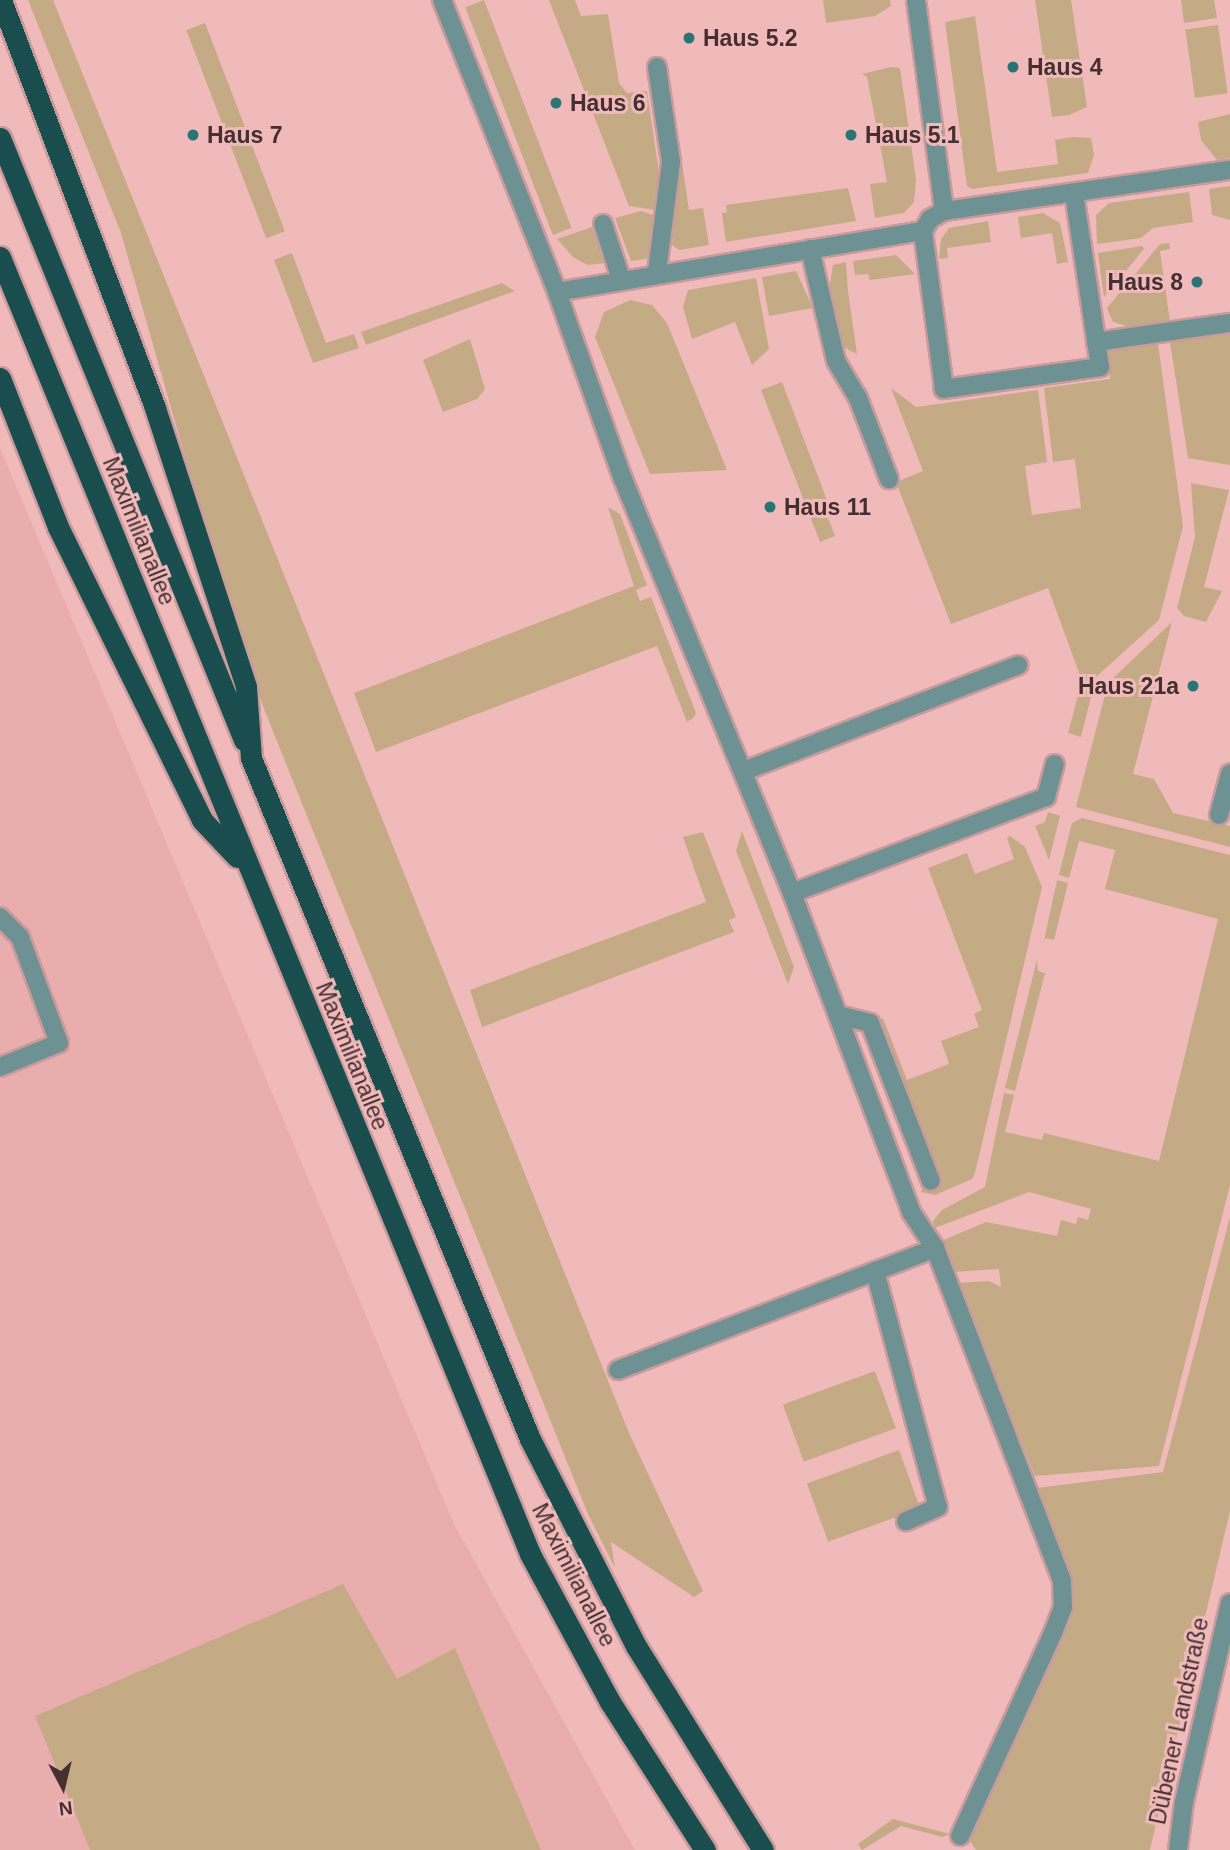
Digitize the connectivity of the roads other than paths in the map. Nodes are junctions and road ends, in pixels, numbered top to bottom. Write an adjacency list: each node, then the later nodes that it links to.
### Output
1 (442, 0): 15 (street)
2 (916, 0): 8 (street)
3 (6, 6): 21 (highway)
4 (657, 67): 13 (street)
5 (0, 138): 21 (highway, Maximilianallee)
6 (1230, 170): 7 (street)
7 (1074, 193): 8 (street); 17 (street)
8 (944, 211): 10 (street)
9 (603, 224): 14 (street)
10 (923, 231): 11 (street); 17 (street)
11 (810, 249): 13 (street); 19 (street)
12 (0, 257): 26 (highway, Maximilianallee)
13 (657, 272): 14 (street)
14 (621, 279): 15 (street)
15 (557, 292): 23 (street)
16 (1230, 323): 17 (street)
17 (1097, 342)
18 (0, 378): 26 (highway)
19 (889, 479)
20 (1018, 665): 23 (street)
21 (251, 758): 39 (highway, Maximilianallee)
22 (1055, 764): 27 (street)
23 (744, 771): 27 (street)
24 (1230, 773): 25 (street)
25 (1219, 815)
26 (246, 866): 38 (highway, Maximilianallee)
27 (792, 893): 29 (street)
28 (0, 917): 30 (street)
29 (838, 1015): 31 (street); 32 (street)
30 (0, 1067)
31 (931, 1181)
32 (935, 1248): 33 (street); 37 (street)
33 (875, 1271): 34 (street); 35 (street)
34 (618, 1370)
35 (906, 1521)
36 (1229, 1613): 40 (street, Dübener Landstraße)
37 (960, 1836)
38 (705, 1850)
39 (763, 1850)
40 (1178, 1850)

